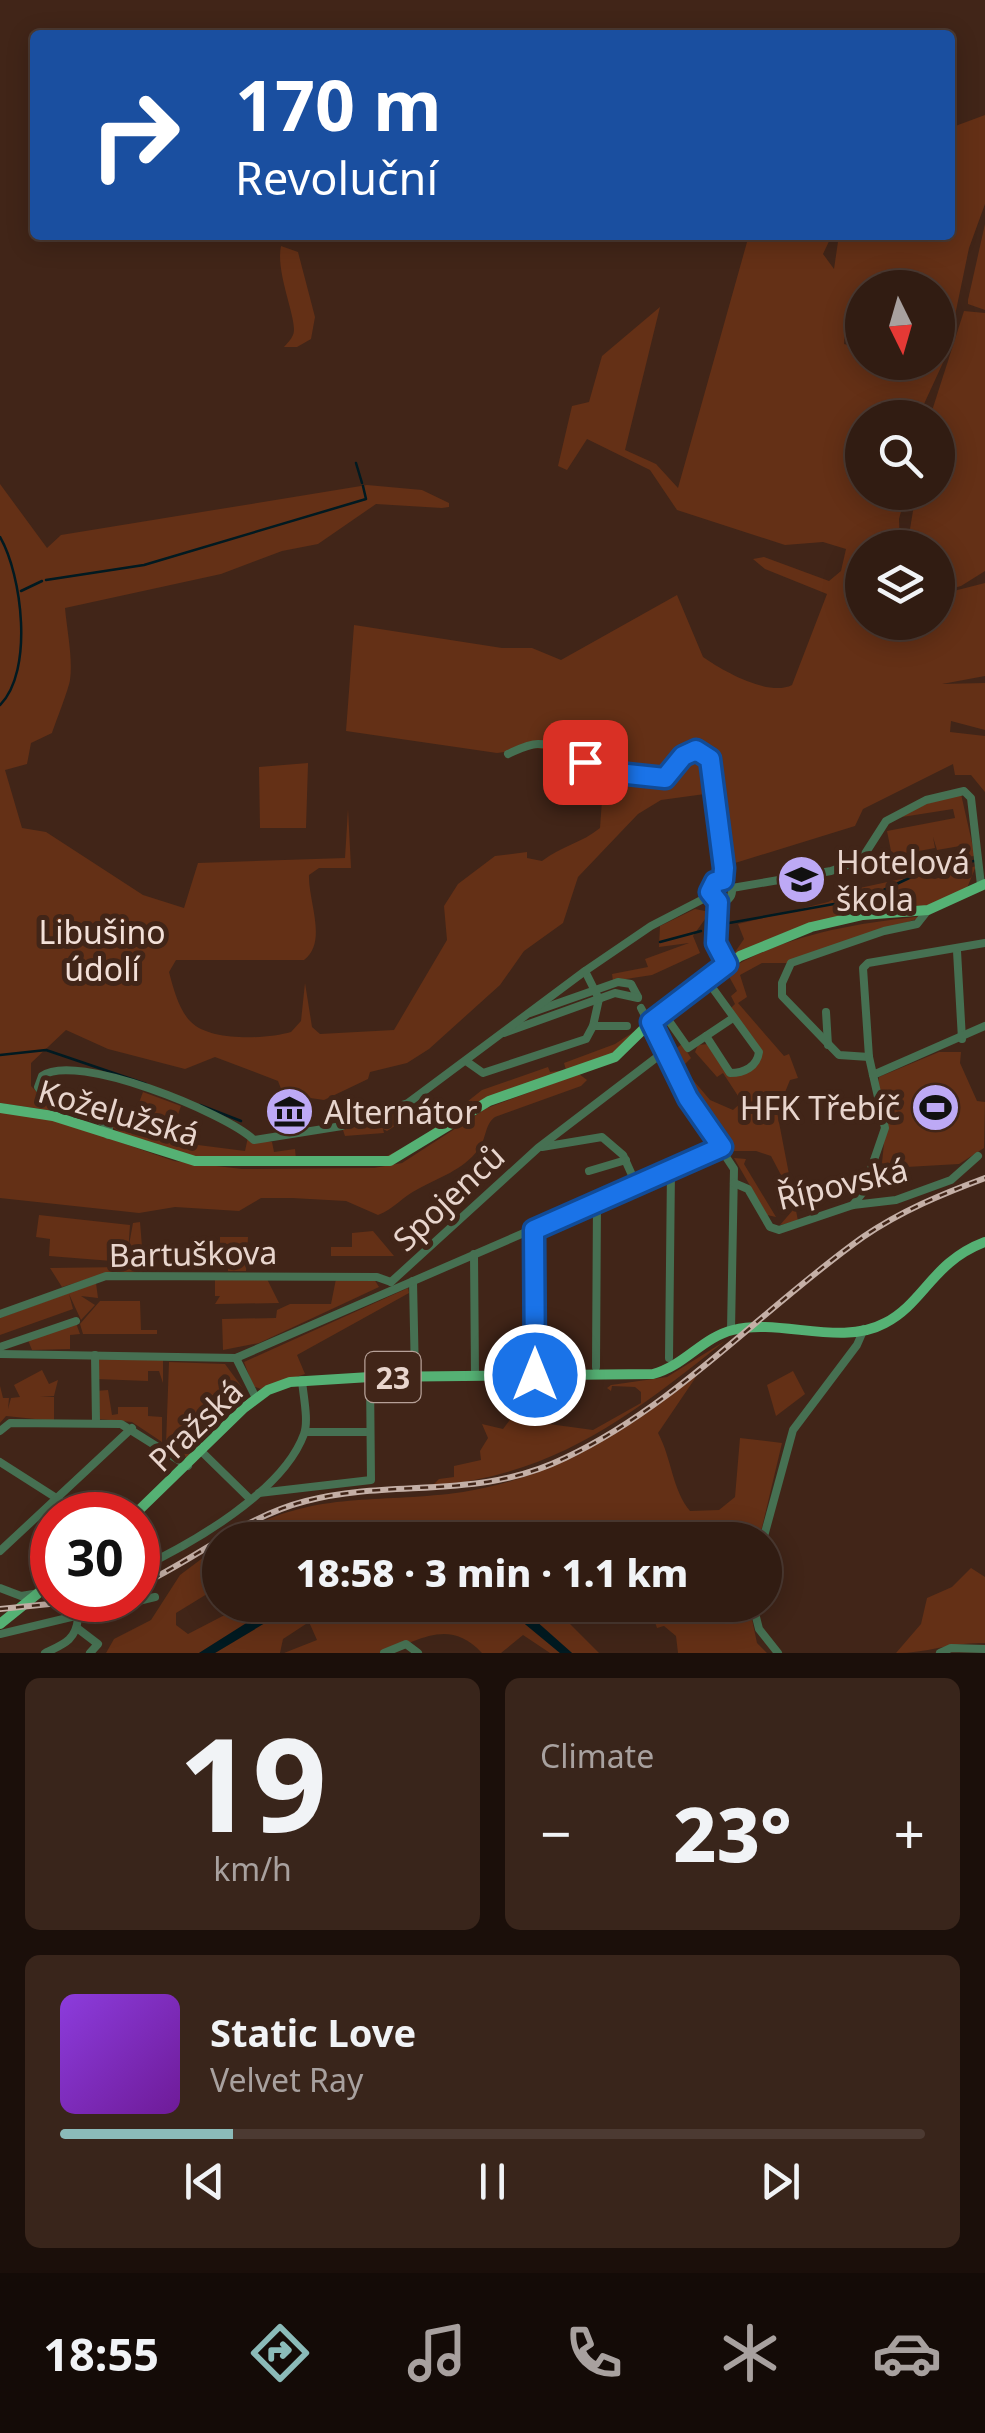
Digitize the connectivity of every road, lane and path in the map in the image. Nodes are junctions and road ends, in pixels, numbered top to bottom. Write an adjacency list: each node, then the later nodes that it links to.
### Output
1 (508, 754): 2 (street)
2 (723, 880): 4 (street); 5 (street)
3 (983, 884): 4 (street); 6 (main road, Koželužská)
4 (732, 888): 5 (street)
5 (714, 899): 9 (street); 10 (street)
6 (928, 910): 9 (main road, Koželužská); 26 (street)
7 (985, 943): 8 (street)
8 (957, 951): 25 (street); 28 (street)
9 (727, 964): 11 (main road, Koželužská)
10 (585, 971): 12 (street); 17 (street)
11 (706, 980): 15 (main road, Koželužská); 18 (street)
12 (595, 989): 13 (street); 14 (street); 17 (street)
13 (599, 1000): 14 (street); 20 (street); 23 (street)
14 (640, 1002): 19 (street, Řípovská)
15 (662, 1011): 19 (main road, Koželužská); 24 (street)
16 (826, 1012): 26 (street)
17 (524, 1016): 23 (street)
18 (734, 1018): 24 (street); 24 (street)
19 (651, 1022): 27 (street, Řípovská); 32 (main road, Koželužská)
20 (593, 1026): 21 (street); 29 (street)
21 (628, 1026)
22 (985, 1026): 25 (street)
23 (500, 1034): 29 (street)
24 (706, 1036)
25 (962, 1038): 30 (street)
26 (828, 1045): 28 (street)
27 (664, 1051): 33 (street, Řípovská); 34 (street, Spojenců)
28 (870, 1057): 30 (street)
29 (466, 1061): 32 (street)
30 (873, 1076): 42 (street)
31 (0, 1108): 32 (main road, Koželužská)
32 (108, 1135)
33 (722, 1147): 37 (street); 39 (street, Řípovská)
34 (538, 1148): 36 (street, Spojenců); 47 (street, Spojenců)
35 (978, 1156): 42 (street, Řípovská)
36 (626, 1160): 38 (street); 40 (street)
37 (671, 1169): 40 (street); 55 (street)
38 (589, 1171)
39 (734, 1183): 42 (street, Řípovská); 51 (street)
40 (636, 1184): 41 (street)
41 (597, 1201): 43 (street); 56 (street)
42 (853, 1205)
43 (534, 1230): 45 (street); 57 (street)
44 (985, 1242): 50 (main road)
45 (474, 1254): 46 (street); 59 (street)
46 (413, 1281): 47 (street); 58 (street)
47 (392, 1286): 48 (street, Bartuškova); 54 (street, Spojenců)
48 (0, 1314)
49 (76, 1320): 52 (street)
50 (864, 1329): 51 (main road); 75 (street)
51 (732, 1330): 57 (main road, Pražská / 23)
52 (0, 1351): 53 (street)
53 (95, 1356): 54 (street); 63 (street)
54 (236, 1358): 62 (street)
55 (669, 1358)
56 (596, 1367)
57 (535, 1375): 59 (main road, Pražská / 23)
58 (415, 1376): 59 (main road, Pražská / 23); 60 (main road, Pražská / 23)
59 (475, 1376)
60 (370, 1377): 61 (main road, Pražská / 23); 67 (street)
61 (302, 1380): 62 (main road, Pražská / 23); 66 (street)
62 (256, 1398): 68 (main road, Pražská / 23)
63 (96, 1423): 64 (street); 65 (street)
64 (132, 1428): 70 (street); 72 (street)
65 (0, 1431)
66 (305, 1432): 67 (street); 74 (street)
67 (370, 1432): 74 (street)
68 (202, 1452): 70 (main road, Pražská / 23); 74 (street)
69 (0, 1462): 71 (street)
70 (188, 1466): 73 (main road, Pražská / 23)
71 (48, 1492)
72 (69, 1492)
73 (159, 1492)
74 (253, 1496): 80 (street)
75 (768, 1522)
76 (30, 1526): 78 (street)
77 (0, 1538): 78 (street)
78 (9, 1544): 79 (street)
79 (0, 1552)
80 (160, 1557)
81 (0, 1588): 82 (street)
82 (30, 1594)
83 (30, 1600): 87 (main road)
84 (81, 1622): 86 (street)
85 (758, 1622): 94 (street)
86 (78, 1623): 88 (street); 90 (street); 91 (street)
87 (0, 1624)
88 (0, 1634)
89 (985, 1649): 95 (street)
90 (45, 1653)
91 (90, 1653)
92 (384, 1653): 93 (street)
93 (418, 1653)
94 (778, 1653)
95 (940, 1653)

